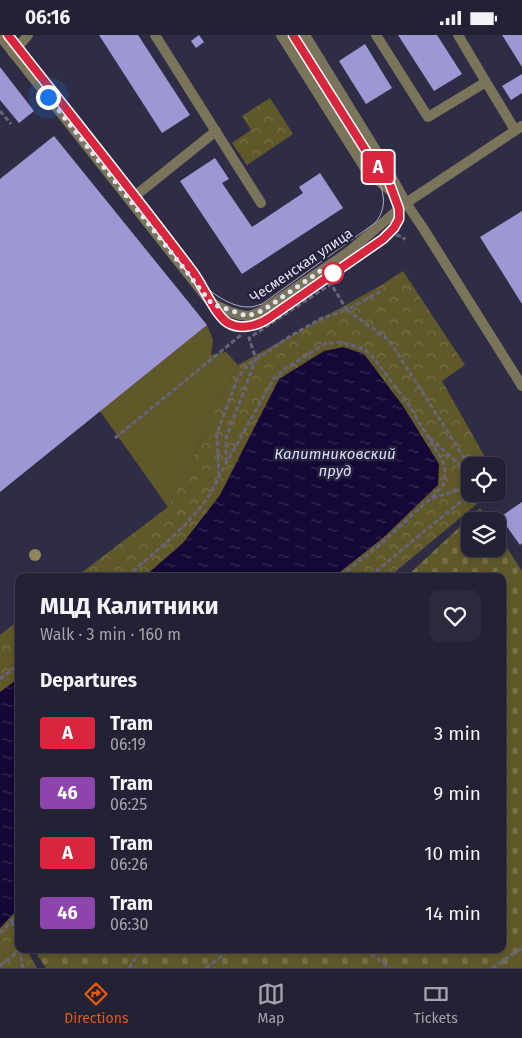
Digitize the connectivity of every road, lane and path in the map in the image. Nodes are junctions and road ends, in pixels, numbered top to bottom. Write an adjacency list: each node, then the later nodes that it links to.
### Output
1 (28, 35): 8 (street)
2 (154, 35): 13 (street)
3 (281, 35): 16 (street)
4 (305, 35): 16 (street)
5 (376, 35): 9 (street)
6 (458, 35): 9 (street)
7 (0, 37): 8 (street, Чесменская улица)
8 (13, 53): 14 (street, Чесменская улица)
9 (486, 82): 12 (street)
10 (0, 111): 11 (path)
11 (11, 124)
12 (519, 128): 16 (street, Чесменская улица)
13 (216, 131): 14 (street); 15 (street)
14 (130, 200): 16 (street, Чесменская улица)
15 (261, 203)
16 (406, 203): 23 (street)
17 (389, 237): 18 (path)
18 (405, 240)
19 (383, 290): 20 (path)
20 (347, 310): 22 (path); 22 (path); 26 (path)
21 (241, 335): 25 (path)
22 (256, 359): 27 (path); 29 (path)
23 (522, 387)
24 (427, 435): 27 (path); 28 (path); 31 (path)
25 (115, 437)
26 (464, 457)
27 (226, 463): 29 (path)
28 (461, 466)
29 (219, 476): 33 (path)
30 (461, 490): 31 (path)
31 (430, 499): 34 (path)
32 (461, 501): 35 (path)
33 (130, 573)
34 (344, 573)
35 (374, 573)
36 (15, 667): 37 (path)
37 (0, 679)
38 (15, 918): 39 (path)
39 (12, 921): 40 (path); 41 (path)
40 (15, 932)
41 (0, 933)
42 (522, 948): 53 (path)
43 (15, 953): 48 (path)
44 (21, 953): 49 (path)
45 (138, 953): 50 (path)
46 (227, 953): 51 (path)
47 (370, 953): 52 (path)
48 (0, 966)
49 (24, 968)
50 (129, 968)
51 (206, 968)
52 (390, 968)
53 (492, 968)

